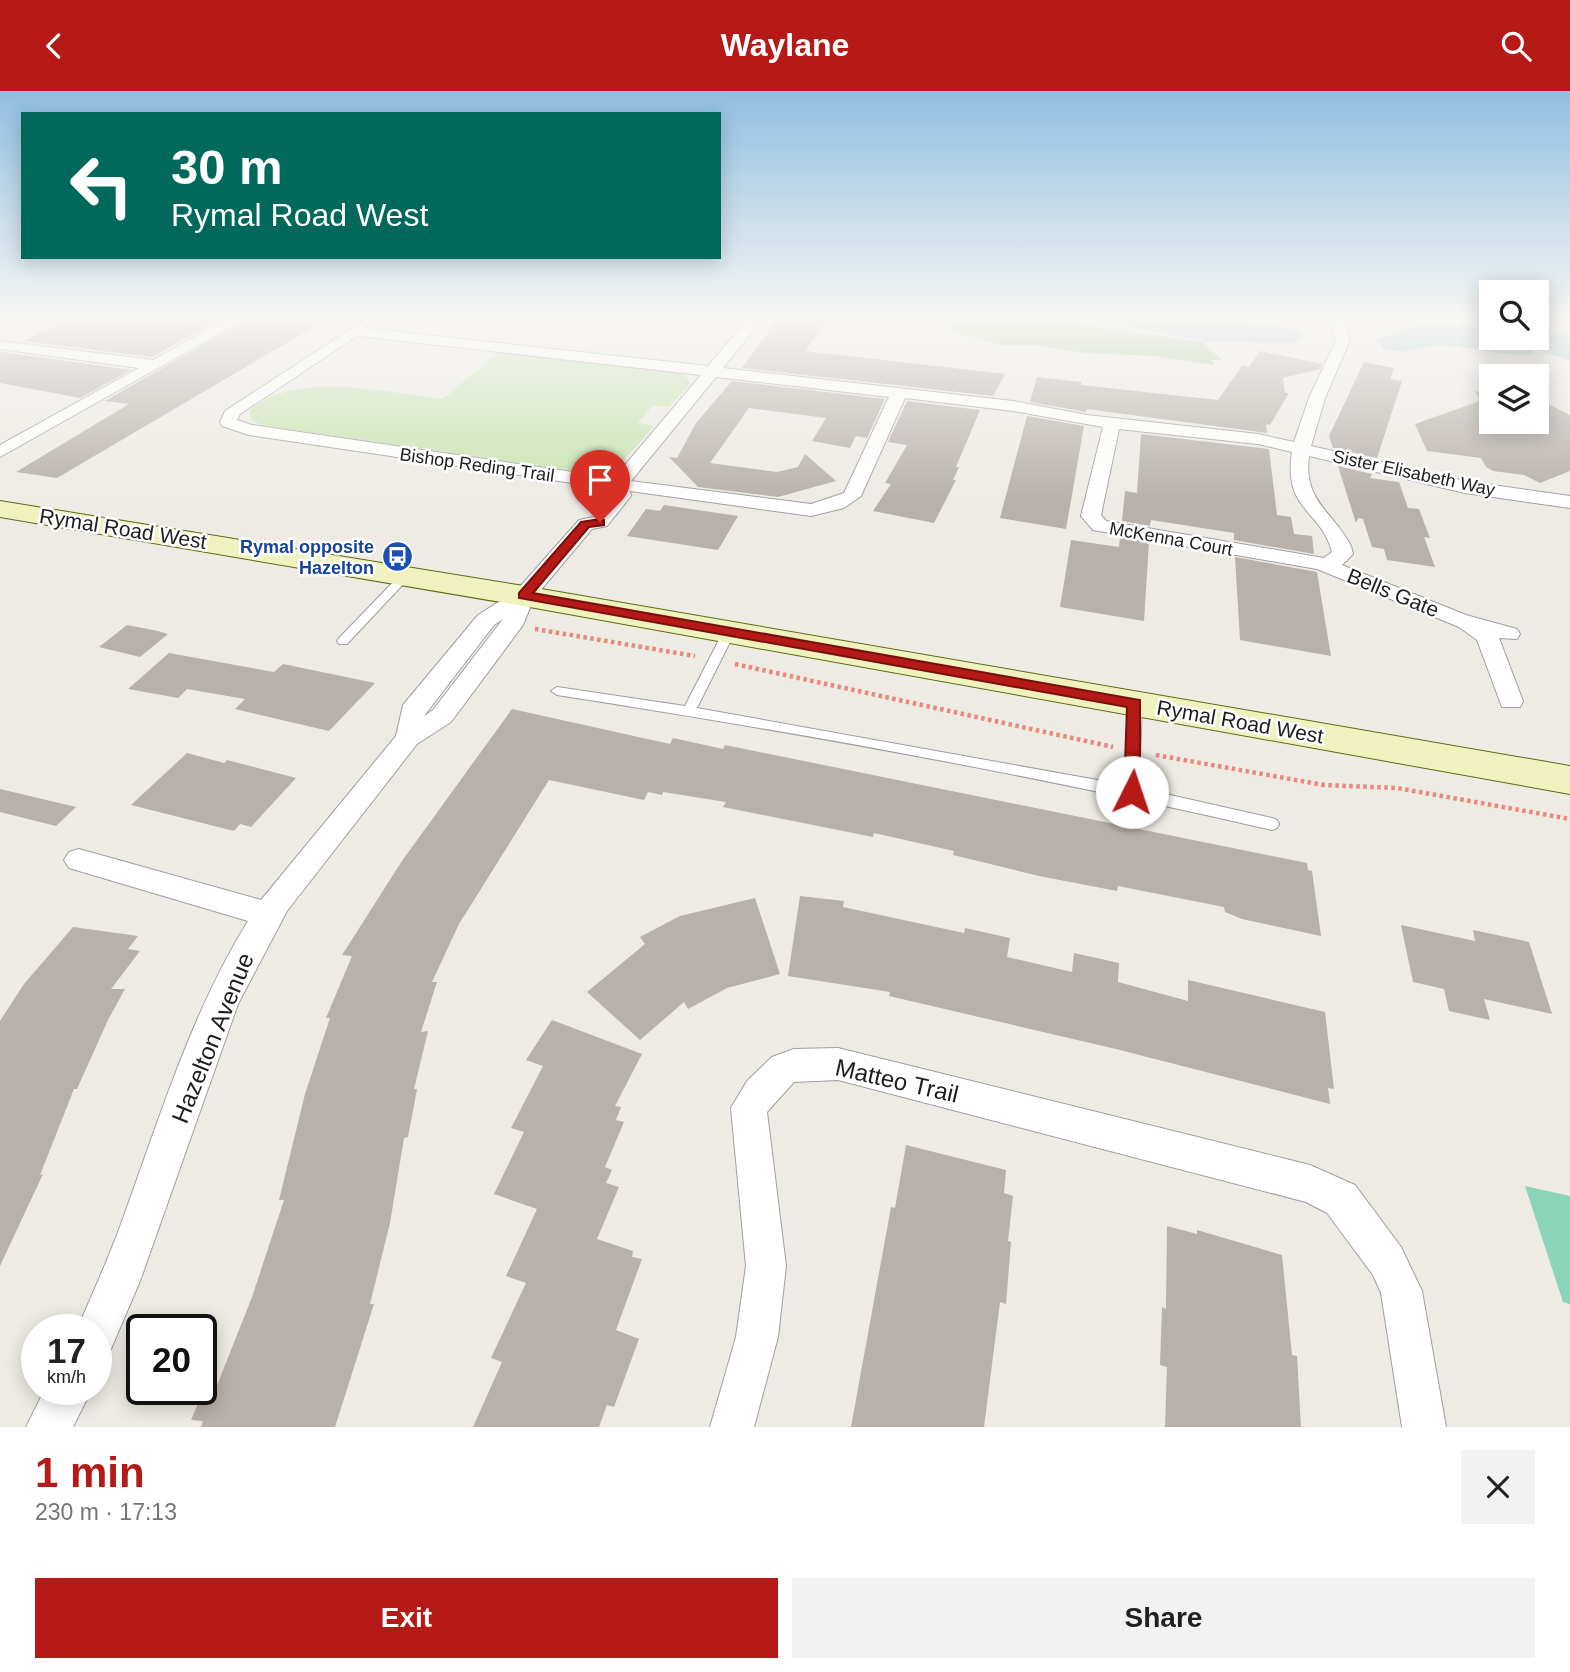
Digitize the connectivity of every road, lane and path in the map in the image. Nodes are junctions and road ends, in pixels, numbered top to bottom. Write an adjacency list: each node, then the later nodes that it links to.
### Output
1 (132, 377): 9 (street)
2 (284, 377): 10 (street, Bishop Reding Trail)
3 (708, 377): 10 (street)
4 (773, 377): 6 (street)
5 (1328, 377): 8 (street)
6 (899, 393): 7 (street); 10 (street, Bishop Reding Trail)
7 (1112, 423): 8 (street); 14 (street, McKenna Court)
8 (1299, 448): 11 (street, Sister Elisabeth Way); 14 (street)
9 (0, 452)
10 (618, 485): 13 (street)
11 (1570, 502)
12 (0, 509): 15 (main road, Rymal Road West)
13 (586, 524): 16 (street, Hazelton Avenue)
14 (1327, 566): 17 (street, Bells Gate)
15 (405, 576): 16 (main road, Rymal Road West); 19 (lane)
16 (518, 610): 20 (main road, Rymal Road West); 20 (path); 31 (street, Hazelton Avenue)
17 (1458, 620): 18 (street, Bells Gate); 22 (street, Bells Gate)
18 (1509, 634)
19 (343, 641)
20 (722, 646): 23 (main road, Rymal Road West); 24 (lane); 25 (path)
21 (556, 691): 24 (lane)
22 (1511, 701)
23 (1135, 703): 25 (lane); 26 (main road, Rymal Road West)
24 (689, 711): 27 (lane)
25 (1135, 752): 27 (lane); 28 (path)
26 (1570, 780)
27 (1132, 792): 29 (lane)
28 (1570, 819)
29 (1272, 824)
30 (79, 860): 31 (street)
31 (268, 914): 32 (street, Hazelton Avenue)
32 (105, 1314)
33 (60, 1405): 34 (street)
34 (48, 1427)
35 (733, 1427): 36 (street, Matteo Trail)
36 (1424, 1427)

